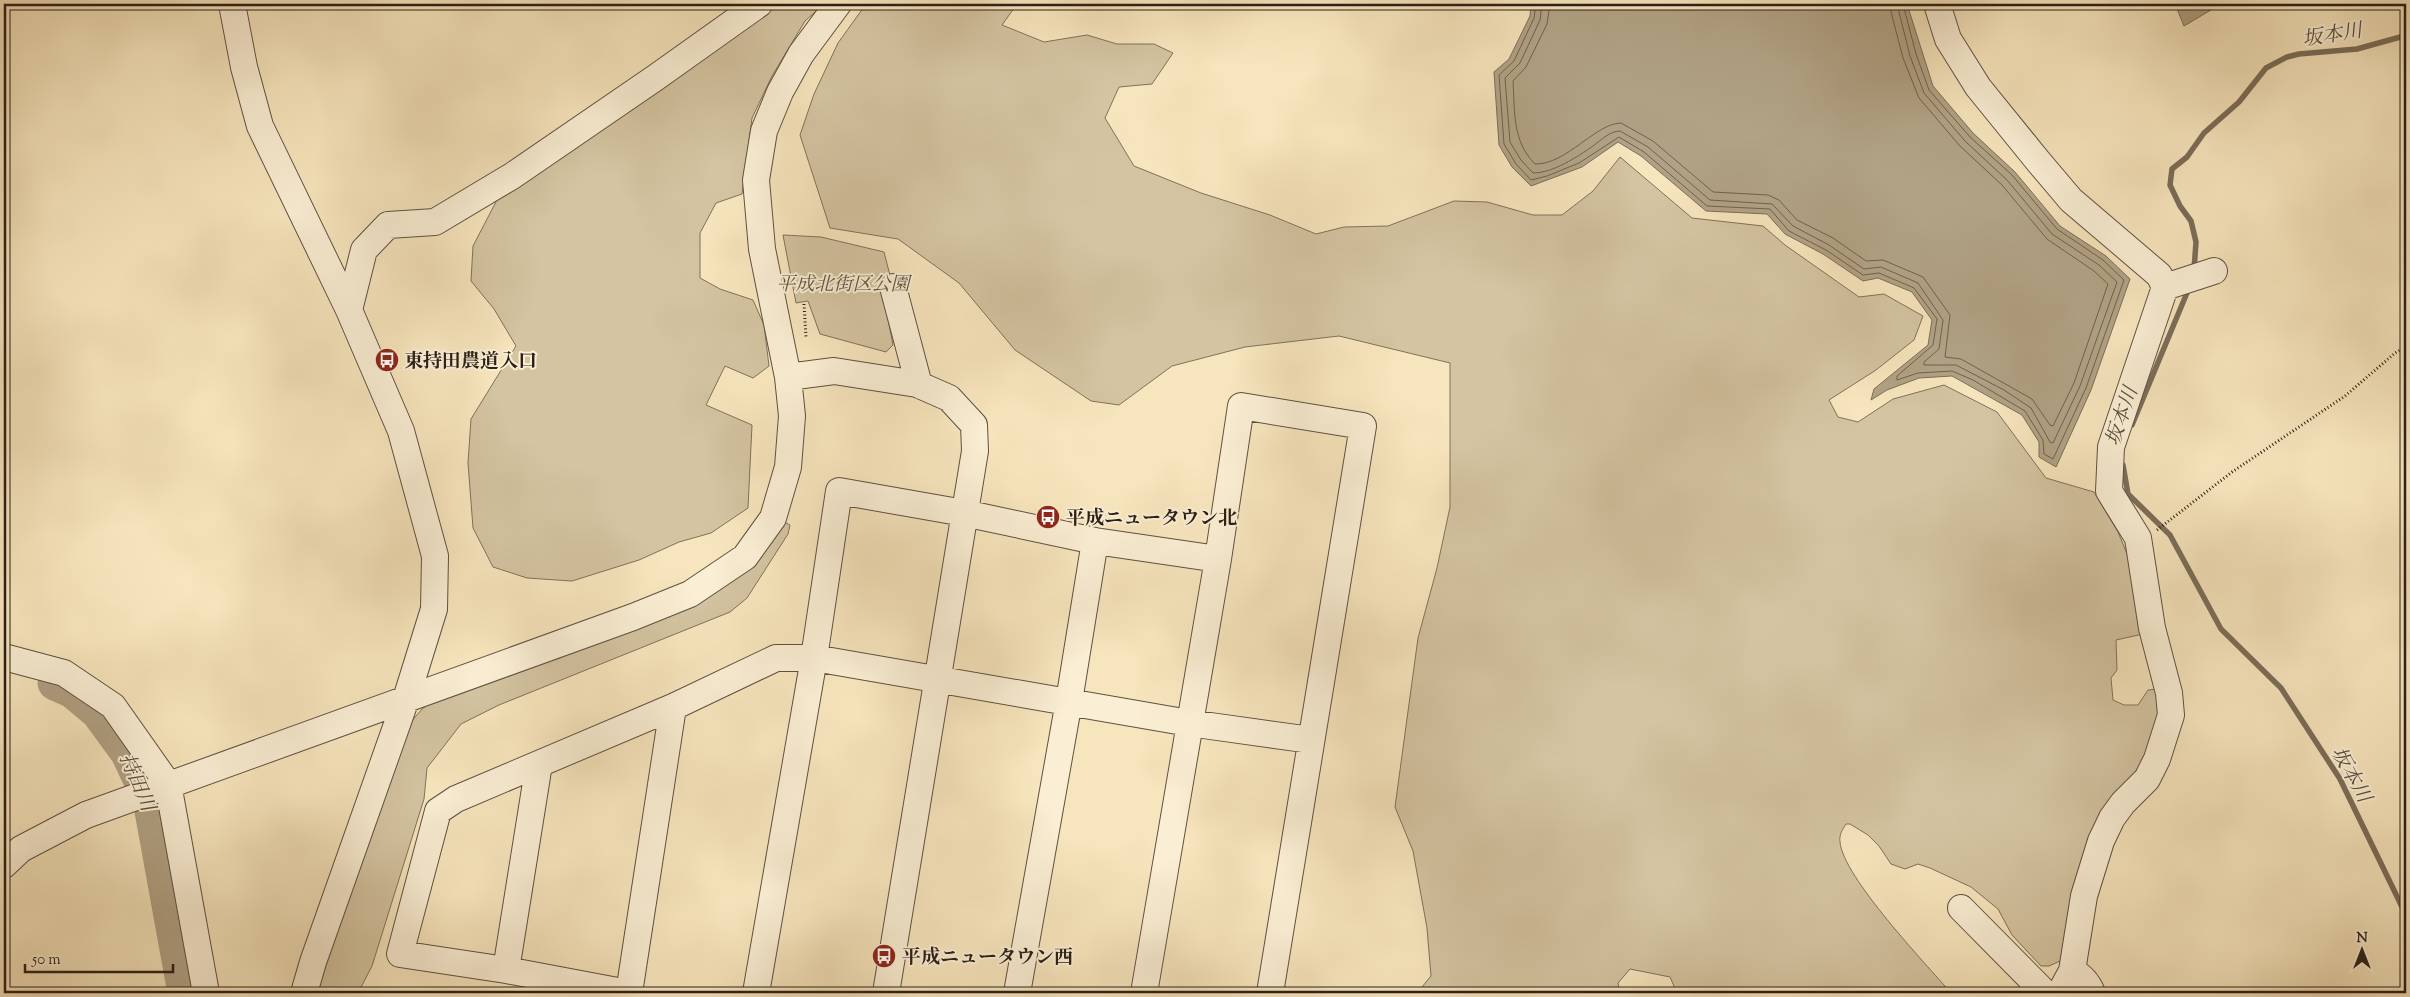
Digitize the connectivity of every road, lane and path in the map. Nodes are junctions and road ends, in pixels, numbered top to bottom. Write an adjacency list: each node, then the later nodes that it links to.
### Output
1 (232, 4): 9 (street)
2 (759, 4): 9 (street)
3 (838, 4): 12 (street)
4 (1938, 4): 6 (street)
5 (2208, 273): 6 (street)
6 (2171, 285): 31 (street)
7 (893, 287): 13 (street)
8 (804, 304): 10 (path)
9 (349, 310): 21 (street)
10 (806, 337)
11 (2406, 347): 15 (path)
12 (788, 377): 13 (street); 21 (street)
13 (919, 385): 14 (street)
14 (964, 513): 16 (street); 19 (street); 20 (street)
15 (2166, 524)
16 (1095, 541): 17 (street); 22 (street)
17 (1218, 559): 24 (street); 25 (street)
18 (4, 658): 27 (street)
19 (814, 658): 20 (street); 23 (street); 35 (street)
20 (936, 679): 22 (street); 36 (street)
21 (406, 699): 27 (street); 33 (street)
22 (1069, 701): 24 (street); 37 (street)
23 (673, 706): 26 (street); 34 (street)
24 (1189, 723): 25 (street); 38 (street)
25 (1311, 740): 39 (street)
26 (539, 764): 30 (street); 30 (street)
27 (163, 786): 28 (street); 32 (street)
28 (4, 866)
29 (1961, 908): 40 (street)
30 (506, 970): 34 (street)
31 (2066, 982): 41 (street)
32 (206, 993)
33 (304, 993)
34 (629, 993)
35 (756, 993)
36 (886, 993)
37 (1017, 993)
38 (1144, 993)
39 (1270, 993)
40 (2045, 993)
41 (2092, 993)

